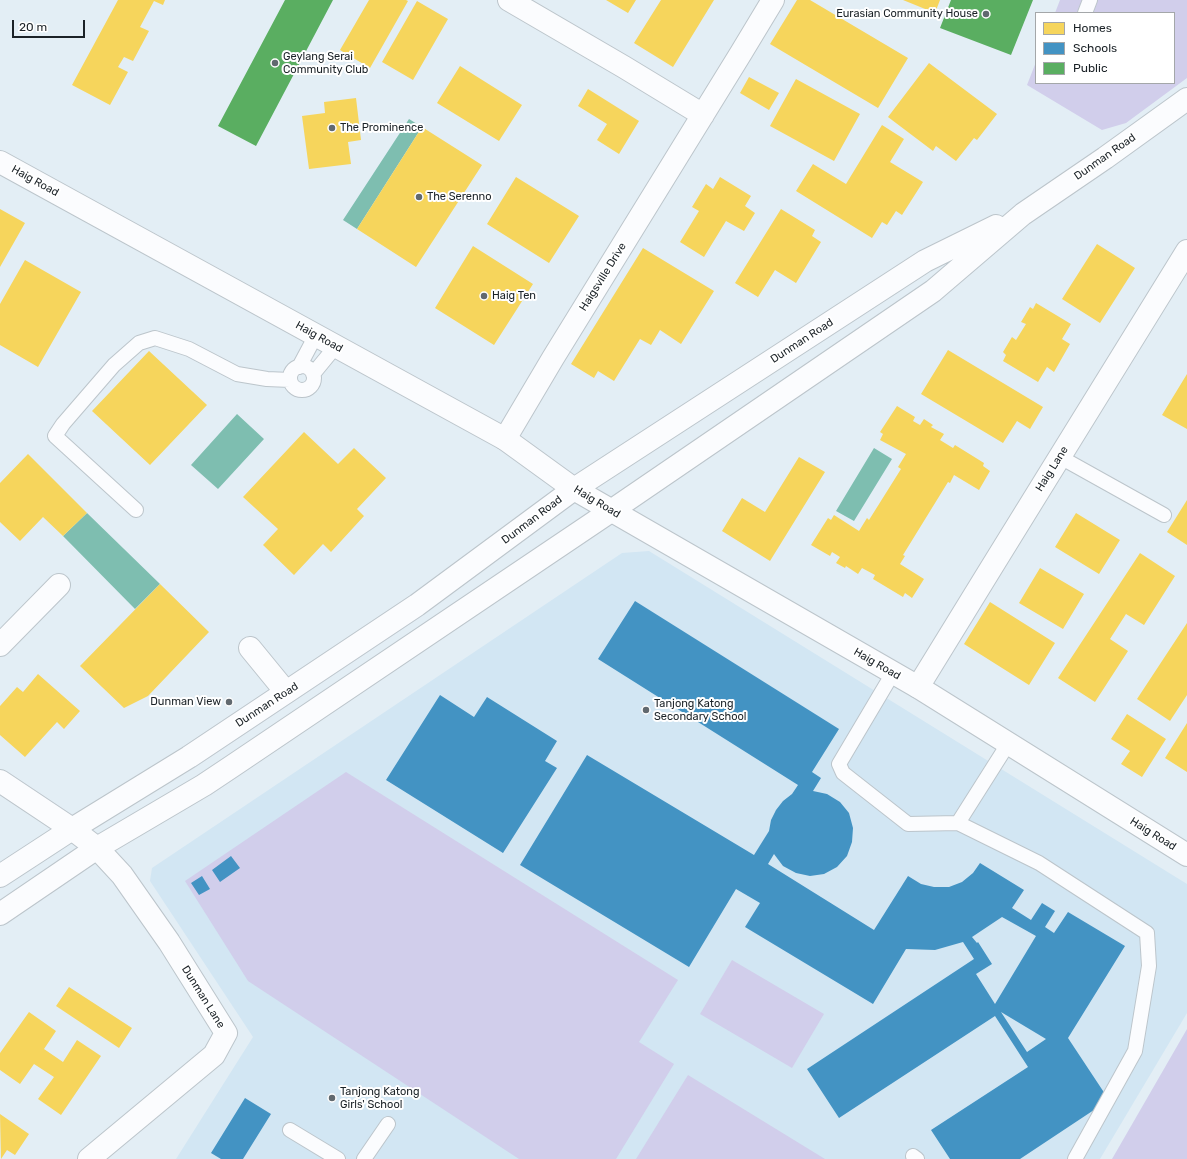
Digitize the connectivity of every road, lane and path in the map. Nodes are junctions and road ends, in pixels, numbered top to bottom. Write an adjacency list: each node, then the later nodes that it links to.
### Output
1 (509, 0): 6 (street)
2 (773, 0): 6 (street, Haigsville Drive)
3 (1090, 0): 4 (lane)
4 (1085, 12)
5 (1187, 99): 8 (street, Dunman Road)
6 (703, 115): 15 (street, Haigsville Drive)
7 (0, 162): 10 (street, Haig Road)
8 (1023, 214): 17 (street, Dunman Road); 19 (street, Dunman Road)
9 (1187, 251): 16 (street, Haig Lane)
10 (316, 335): 11 (street, Haig Road); 12 (lane)
11 (336, 346): 13 (lane); 15 (street, Haig Road)
12 (299, 367): 13 (lane); 14 (lane)
13 (313, 374): 14 (lane)
14 (290, 380): 18 (lane)
15 (505, 439): 17 (street, Haig Road)
16 (1060, 457): 20 (lane); 25 (street, Haig Lane)
17 (574, 489): 19 (street, Haig Road); 26 (street, Dunman Road)
18 (136, 510)
19 (611, 511): 24 (street, Haig Road); 31 (street, Dunman Road)
20 (1164, 514)
21 (59, 585): 22 (street)
22 (0, 645)
23 (250, 648): 26 (street)
24 (893, 673): 25 (street, Haig Road); 29 (lane)
25 (918, 687): 27 (street, Haig Road)
26 (286, 692): 30 (street, Dunman Road)
27 (1008, 744): 29 (lane); 32 (street, Haig Road)
28 (0, 781): 30 (street)
29 (958, 823): 40 (lane)
30 (72, 829): 31 (street); 33 (street, Dunman Road)
31 (97, 848): 34 (street, Dunman Road); 37 (street, Dunman Lane)
32 (1187, 855)
33 (0, 876)
34 (0, 914)
35 (388, 1124): 39 (lane)
36 (290, 1130): 38 (lane)
37 (89, 1159)
38 (338, 1159)
39 (364, 1159)
40 (1075, 1159)

